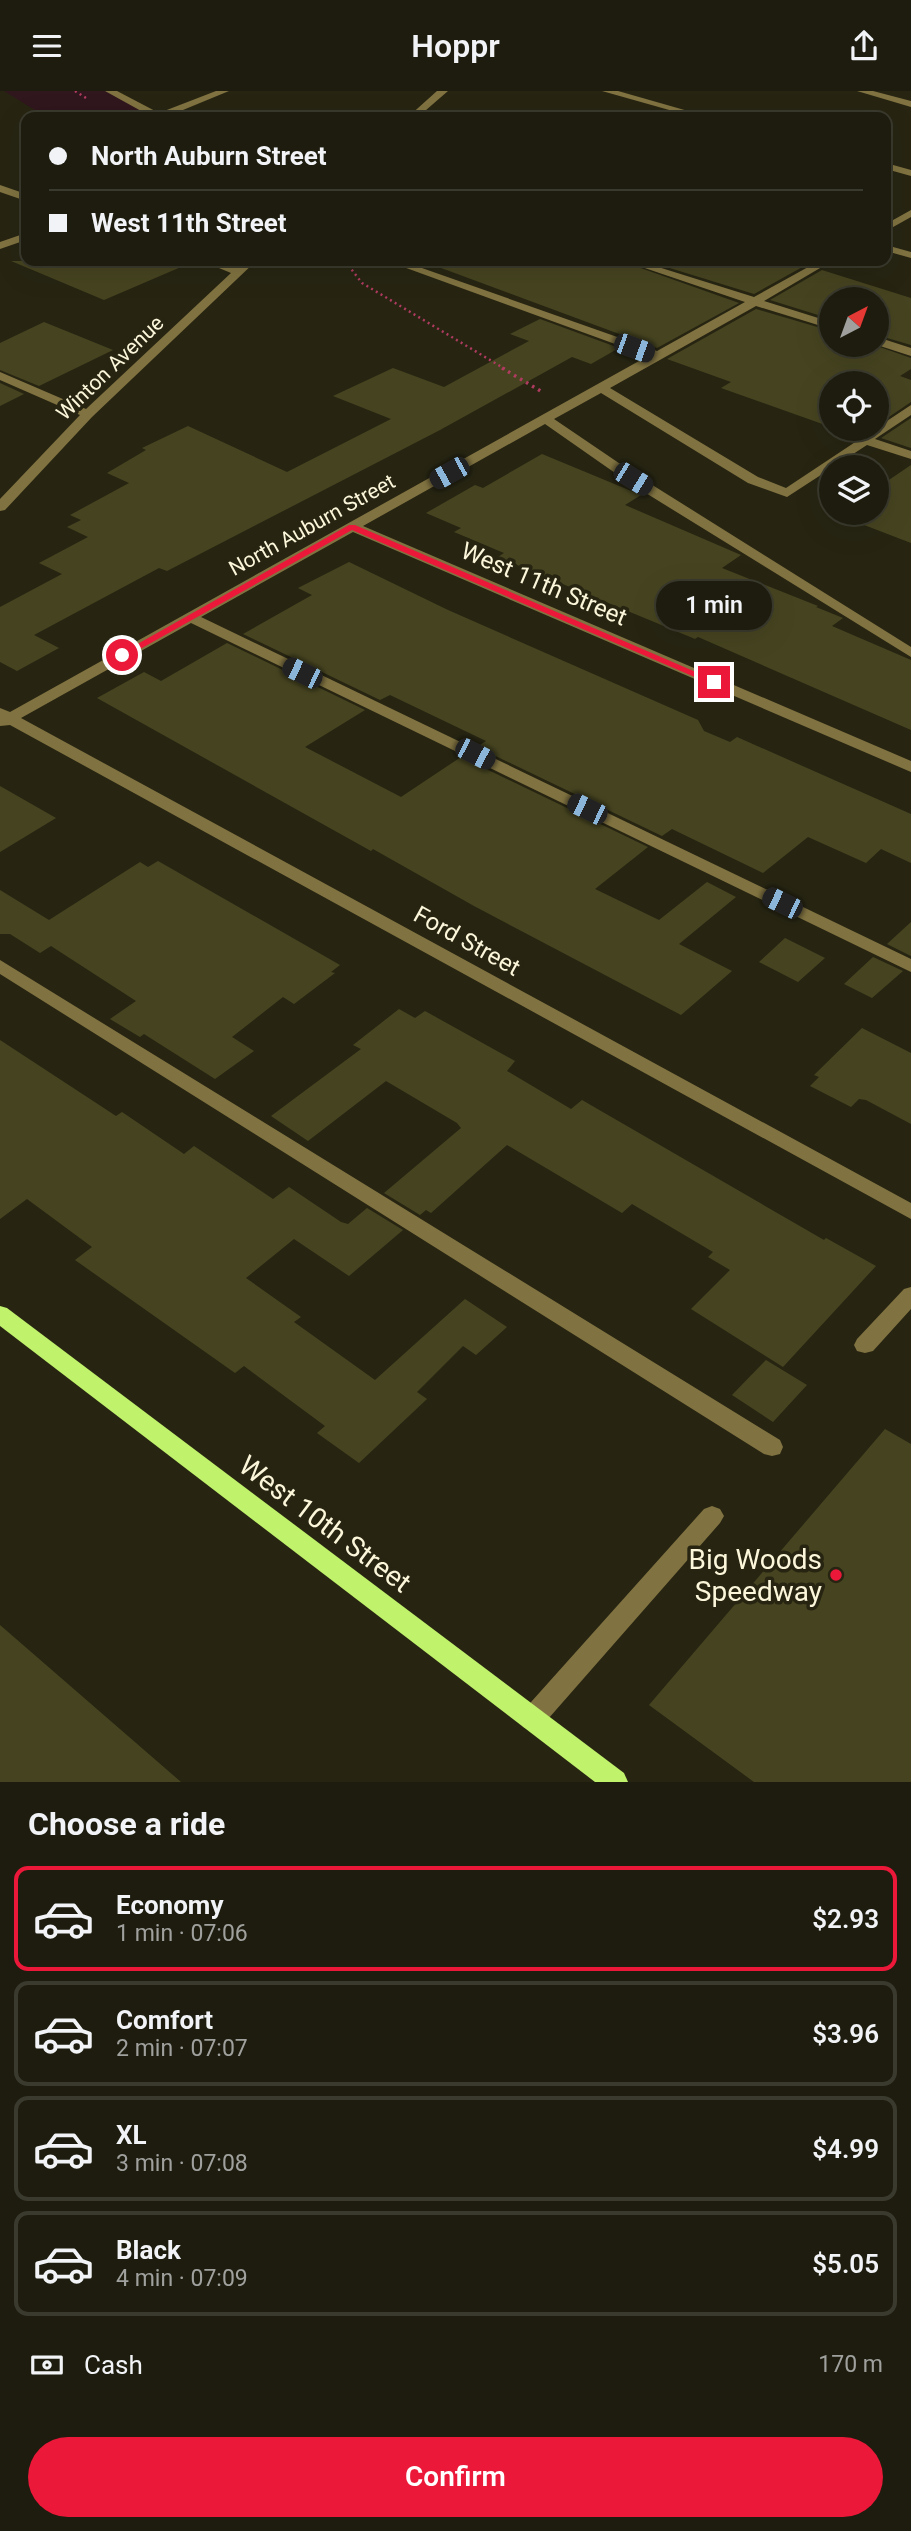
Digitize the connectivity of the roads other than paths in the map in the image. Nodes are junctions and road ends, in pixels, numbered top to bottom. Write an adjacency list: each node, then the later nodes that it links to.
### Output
1 (110, 91): 7 (street)
2 (224, 91): 8 (street)
3 (443, 91): 9 (street)
4 (607, 91): 10 (street)
5 (862, 91): 6 (street)
6 (911, 104)
7 (150, 112)
8 (172, 112)
9 (419, 112)
10 (685, 112)
11 (891, 167): 12 (street)
12 (911, 173)
13 (0, 188): 14 (street)
14 (21, 196)
15 (911, 213): 16 (street)
16 (891, 225)
17 (21, 238): 18 (street)
18 (0, 246)
19 (891, 249): 20 (street)
20 (911, 255)
21 (221, 266): 26 (street)
22 (245, 266): 26 (street, Winton Avenue)
23 (406, 266): 31 (street)
24 (644, 266): 27 (street)
25 (818, 266): 27 (street, North Auburn Street)
26 (238, 272): 35 (street, Winton Avenue)
27 (755, 302): 28 (street); 31 (street, North Auburn Street)
28 (819, 322)
29 (889, 345): 30 (street)
30 (911, 352)
31 (658, 356): 33 (street, North Auburn Street)
32 (0, 376): 35 (street)
33 (602, 388): 36 (street, North Auburn Street); 38 (street)
34 (911, 409): 37 (street)
35 (88, 414): 41 (street, Winton Avenue)
36 (546, 419): 42 (street, North Auburn Street); 44 (street)
37 (889, 424)
38 (864, 441)
39 (868, 441): 40 (street)
40 (911, 455)
41 (0, 507)
42 (352, 526): 43 (street, North Auburn Street); 46 (street, West 11th Street)
43 (190, 617): 45 (street, North Auburn Street); 48 (street)
44 (911, 653)
45 (3, 718): 49 (street, Ford Street)
46 (911, 767)
47 (0, 966): 53 (street)
48 (911, 966)
49 (911, 1212)
50 (911, 1295): 52 (street)
51 (0, 1314): 55 (main road, West 10th Street)
52 (865, 1345)
53 (772, 1447)
54 (712, 1517): 55 (street)
55 (532, 1719): 56 (main road, West 10th Street)
56 (615, 1782)

